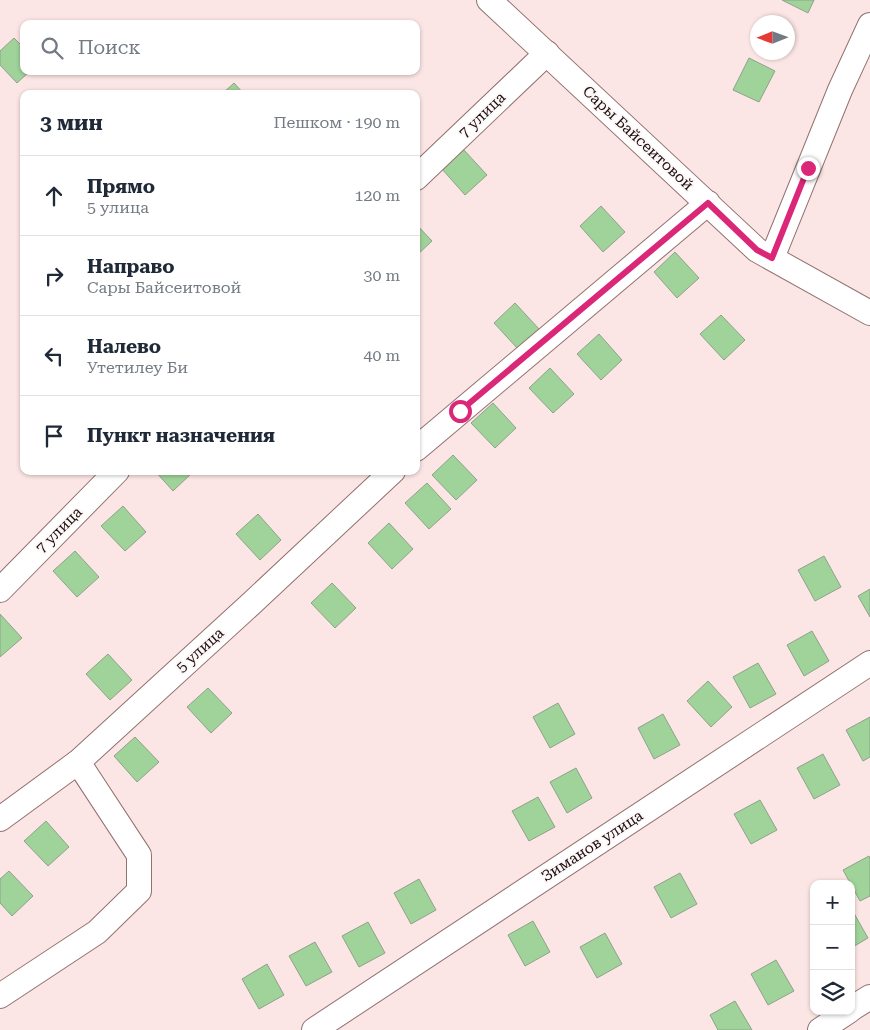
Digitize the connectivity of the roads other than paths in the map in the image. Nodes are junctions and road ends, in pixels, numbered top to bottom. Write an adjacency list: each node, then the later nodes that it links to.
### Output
1 (489, 0): 3 (street, Сары Байсеитовой)
2 (870, 25): 6 (street)
3 (548, 53): 4 (street, 7 улица); 5 (street, Сары Байсеитовой)
4 (420, 174)
5 (708, 203): 6 (street, Сары Байсеитовой); 8 (street)
6 (772, 258): 7 (street, Сары Байсеитовой)
7 (870, 314)
8 (420, 446)
9 (113, 475): 11 (street, 7 улица)
10 (389, 475): 13 (street, 5 улица)
11 (0, 590)
12 (870, 663): 19 (street, Зиманов улица)
13 (78, 762): 14 (street, 5 улица); 15 (street)
14 (0, 819)
15 (0, 996)
16 (870, 997): 17 (street)
17 (855, 1007)
18 (842, 1015): 20 (street)
19 (314, 1030)
20 (820, 1030)

